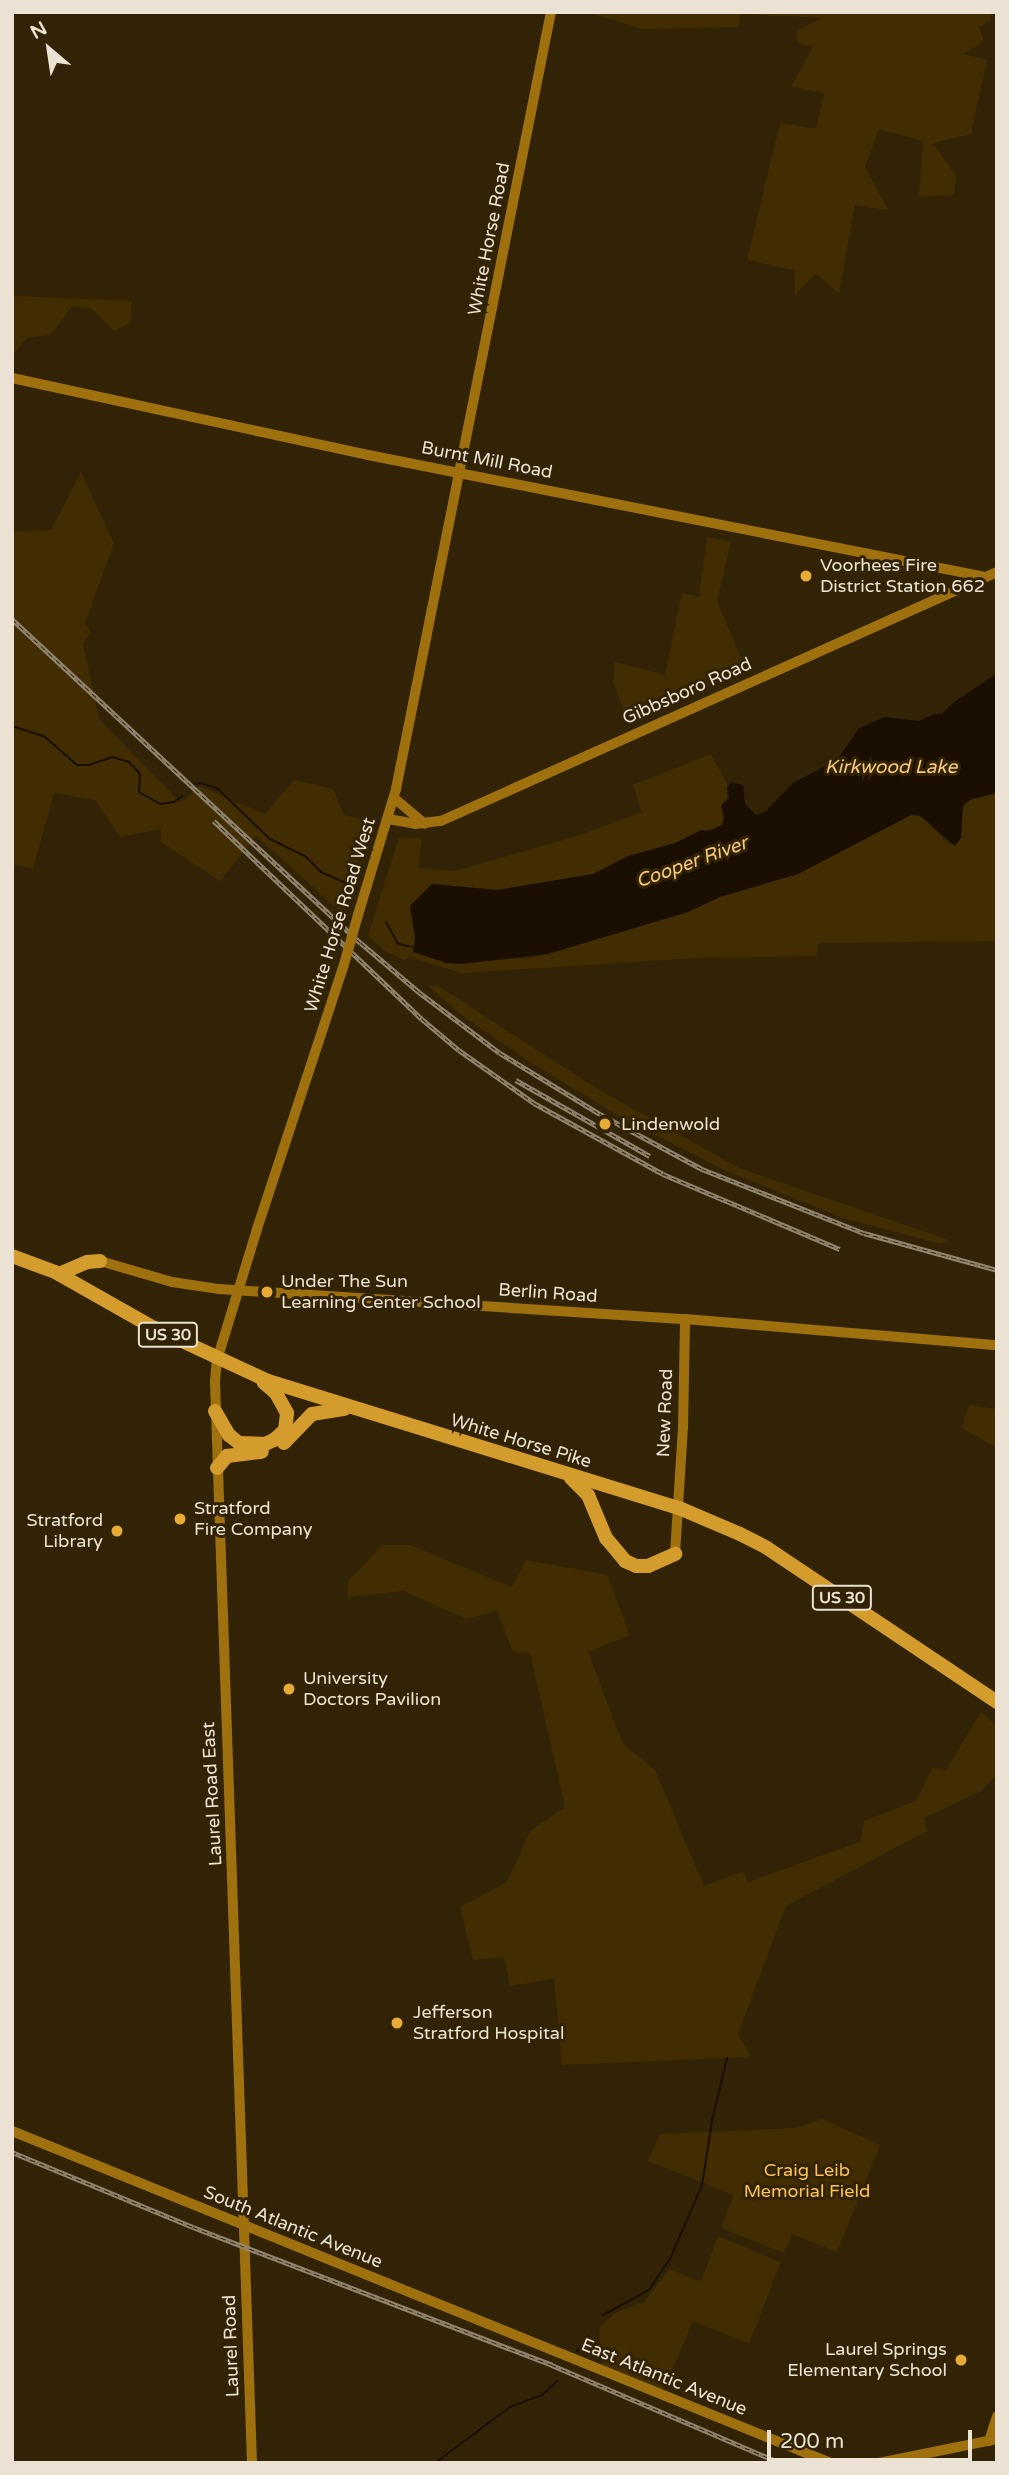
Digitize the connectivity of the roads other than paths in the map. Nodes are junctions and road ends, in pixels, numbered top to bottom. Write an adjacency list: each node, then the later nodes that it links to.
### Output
1 (551, 12): 3 (street, White Horse Road)
2 (12, 378): 3 (street, Burnt Mill Road)
3 (460, 472): 5 (street, Burnt Mill Road); 6 (street, White Horse Road West)
4 (997, 572): 5 (street, Gibbsboro Road)
5 (985, 577): 8 (street, Gibbsboro Road)
6 (394, 798): 7 (street, White Horse Road West); 8 (street)
7 (388, 819): 8 (street, Gibbsboro Road); 12 (street, White Horse Road West, bridge)
8 (425, 824)
9 (12, 1256): 11 (highway, White Horse Pike / US 30)
10 (100, 1261): 11 (highway); 12 (street, Berlin Road); 13 (highway)
11 (59, 1274): 13 (highway, White Horse Pike / US 30)
12 (239, 1290): 14 (street, Berlin Road); 16 (street, White Horse Road West)
13 (91, 1292): 16 (highway, White Horse Pike / US 30)
14 (685, 1320): 15 (street, Berlin Road); 22 (street, New Road)
15 (997, 1345)
16 (218, 1360): 17 (highway, White Horse Pike / US 30); 19 (street, Laurel Road East)
17 (258, 1377): 18 (highway, White Horse Pike / US 30); 19 (highway)
18 (350, 1408): 20 (highway); 21 (highway, White Horse Pike / US 30)
19 (215, 1411): 20 (street, Laurel Road East)
20 (217, 1468): 26 (street, Laurel Road East)
21 (568, 1475): 22 (highway, White Horse Pike / US 30); 23 (highway)
22 (679, 1508): 23 (street, New Road); 24 (highway, White Horse Pike / US 30)
23 (675, 1554)
24 (997, 1702)
25 (12, 2131): 26 (street, South Atlantic Avenue)
26 (245, 2227): 27 (street, South Atlantic Avenue); 31 (street, Laurel Road)
27 (561, 2354): 30 (street, East Atlantic Avenue)
28 (997, 2416): 29 (street)
29 (993, 2440): 33 (street)
30 (817, 2460): 32 (street, East Atlantic Avenue)
31 (253, 2463)
32 (831, 2463)
33 (879, 2463)

